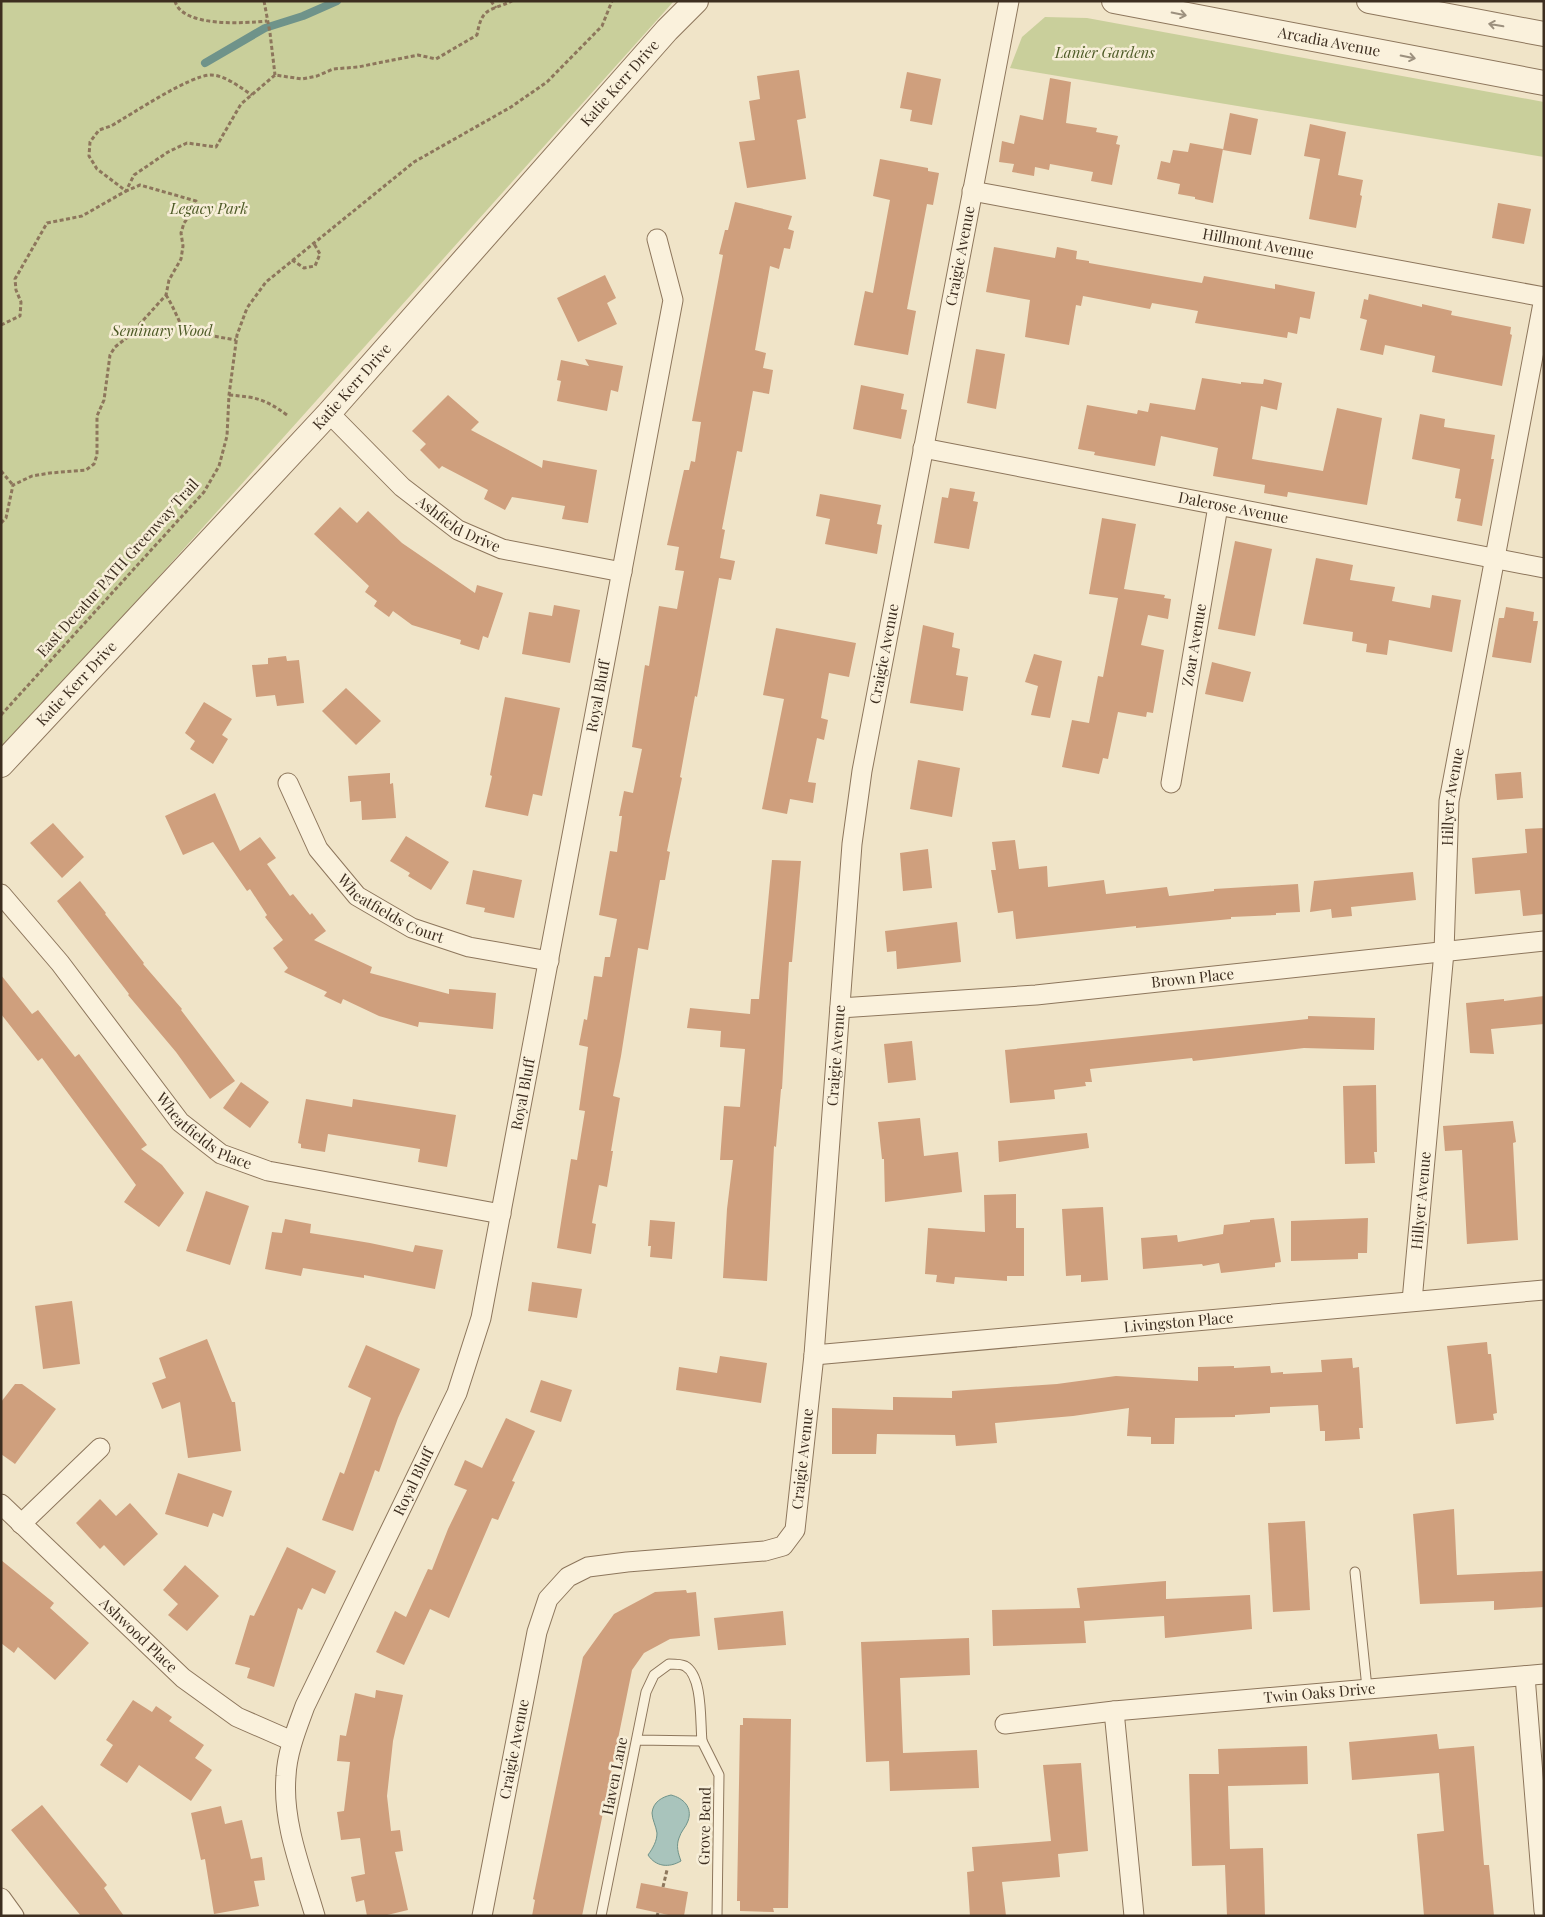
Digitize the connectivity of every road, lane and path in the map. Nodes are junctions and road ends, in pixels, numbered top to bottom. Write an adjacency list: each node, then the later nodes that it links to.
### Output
1 (175, 1): 11 (path)
2 (264, 1): 11 (path)
3 (491, 1): 10 (path)
4 (512, 1): 10 (path)
5 (612, 1): 19 (path, East Decatur PATH Greenway Trail)
6 (696, 1): 26 (street, Katie Kerr Drive)
7 (1009, 1): 17 (street, Craigie Avenue)
8 (1114, 1): 14 (street, Arcadia Avenue, one-way to 14)
9 (1369, 1): 12 (street, one-way to 9)
10 (496, 8): 13 (path)
11 (267, 21): 13 (path)
12 (1544, 34)
13 (275, 75): 15 (path)
14 (1544, 83)
15 (252, 95): 16 (path); 16 (path)
16 (126, 191): 21 (path); 23 (path)
17 (972, 191): 22 (street, Hillmont Avenue); 28 (street, Craigie Avenue)
18 (658, 239): 35 (street, Royal Bluff)
19 (314, 242): 20 (path, East Decatur PATH Greenway Trail); 20 (path)
20 (292, 260): 24 (path, East Decatur PATH Greenway Trail)
21 (166, 295): 24 (path); 30 (path)
22 (1544, 298): 33 (street, Hillyer Avenue)
23 (1, 324)
24 (236, 340): 25 (path, East Decatur PATH Greenway Trail)
25 (229, 395): 27 (path); 36 (path, East Decatur PATH Greenway Trail)
26 (329, 413): 35 (street, Ashfield Drive); 37 (street, Katie Kerr Drive)
27 (288, 415)
28 (923, 448): 31 (street, Dalerose Avenue); 44 (street, Craigie Avenue)
29 (1, 471): 30 (path)
30 (13, 485): 32 (path)
31 (1218, 506): 33 (street, Dalerose Avenue); 39 (street, Zoar Avenue)
32 (1, 523)
33 (1494, 559): 34 (street, Dalerose Avenue); 42 (street, Hillyer Avenue)
34 (1544, 568)
35 (622, 572): 43 (street, Royal Bluff)
36 (1, 715)
37 (1, 765)
38 (288, 782): 43 (street, Wheatfields Court)
39 (1171, 783)
40 (1, 894): 45 (street, Wheatfields Place)
41 (1544, 941): 42 (street, Brown Place)
42 (1444, 952): 44 (street, Brown Place); 47 (street, Hillyer Avenue)
43 (548, 961): 45 (street, Royal Bluff)
44 (840, 1008): 48 (street, Craigie Avenue)
45 (501, 1214): 58 (street, Royal Bluff)
46 (1544, 1290): 47 (street, Livingston Place)
47 (1412, 1301): 48 (street, Livingston Place)
48 (814, 1355): 66 (street, Craigie Avenue)
49 (100, 1448): 51 (street)
50 (1, 1504): 51 (street, Ashwood Place)
51 (22, 1524): 58 (street, Ashwood Place)
52 (1355, 1572): 54 (lane)
53 (1534, 1675): 54 (street, Twin Oaks Drive); 63 (street, Twin Oaks Drive)
54 (1367, 1688): 55 (street, Twin Oaks Drive)
55 (1114, 1711): 56 (street, Twin Oaks Drive); 69 (street)
56 (1005, 1724)
57 (637, 1740): 59 (lane); 59 (lane, Haven Lane); 67 (lane, Haven Lane)
58 (292, 1741): 65 (street, Royal Bluff)
59 (702, 1741): 68 (lane, Grove Bend)
60 (667, 1870): 61 (path)
61 (663, 1887)
62 (1, 1898): 64 (street)
63 (1544, 1911)
64 (14, 1916)
65 (315, 1916)
66 (482, 1916)
67 (602, 1916)
68 (717, 1916)
69 (1134, 1916)

